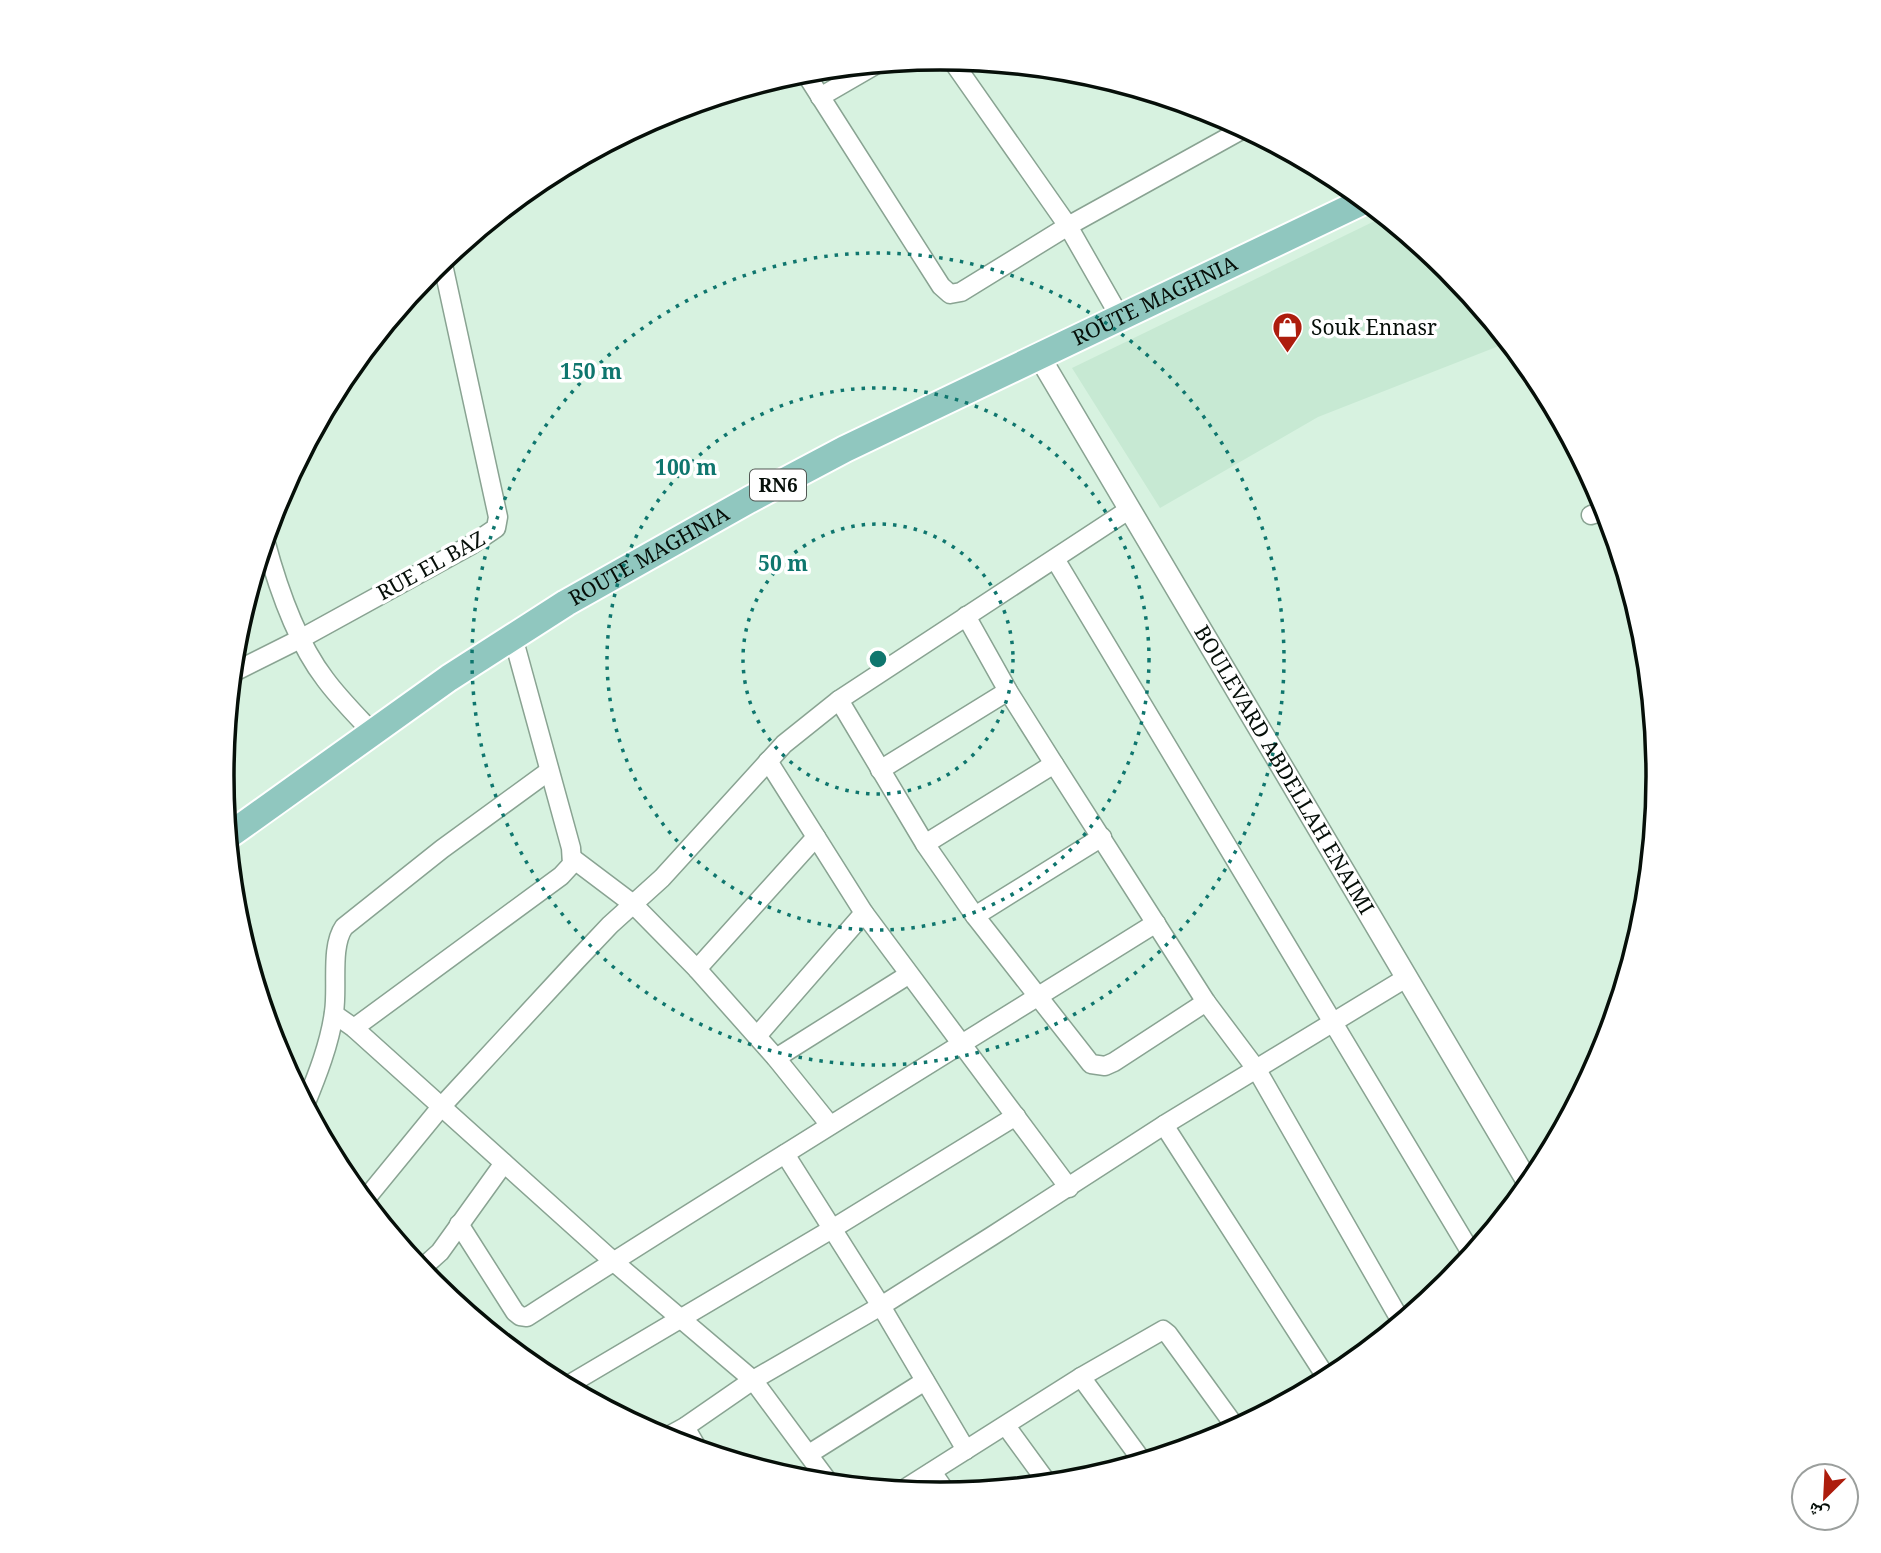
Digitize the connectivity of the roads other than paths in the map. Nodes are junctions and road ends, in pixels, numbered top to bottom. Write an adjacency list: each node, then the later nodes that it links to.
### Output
1 (959, 71): 7 (street)
2 (858, 75): 4 (street)
3 (811, 83): 4 (street)
4 (820, 97): 7 (street)
5 (1234, 134): 7 (street)
6 (1356, 205): 9 (main road, ROUTE MAGHNIA / RN6)
7 (1068, 226): 9 (street)
8 (445, 273): 16 (street, RUE EL BAZ)
9 (1121, 317): 10 (main road, ROUTE MAGHNIA / RN6)
10 (1039, 356): 11 (street, BOULEVARD ABDELLAH ENAIMI); 15 (main road, ROUTE MAGHNIA / RN6)
11 (1130, 509): 13 (street); 36 (street, BOULEVARD ABDELLAH ENAIMI)
12 (269, 555): 16 (street)
13 (1055, 559): 14 (street); 40 (street)
14 (966, 617): 18 (street); 19 (street)
15 (513, 637): 20 (main road, ROUTE MAGHNIA / RN6); 24 (street)
16 (302, 638): 17 (street); 20 (street)
17 (243, 668)
18 (1008, 691): 22 (street); 23 (street)
19 (839, 700): 21 (street); 23 (street)
20 (372, 732): 25 (main road, ROUTE MAGHNIA / RN6)
21 (768, 761): 26 (street); 30 (street)
22 (1054, 764): 27 (street); 28 (street)
23 (880, 770): 28 (street)
24 (549, 771): 29 (street); 39 (street)
25 (237, 830)
26 (816, 837): 31 (street); 34 (street)
27 (1102, 837): 32 (street); 33 (street)
28 (925, 844): 32 (street)
29 (572, 858): 30 (street); 41 (street)
30 (633, 904): 34 (street); 47 (street)
31 (863, 913): 35 (street); 42 (street)
32 (975, 916): 37 (street)
33 (1156, 923): 37 (street); 38 (street)
34 (697, 970): 42 (street)
35 (908, 975): 43 (street); 44 (street)
36 (1406, 978): 40 (street); 53 (street, BOULEVARD ABDELLAH ENAIMI)
37 (1038, 996): 38 (street); 43 (street)
38 (1206, 1002): 45 (street)
39 (334, 1014): 41 (street); 46 (street)
40 (1333, 1020): 45 (street); 58 (street)
41 (354, 1028): 47 (street)
42 (757, 1036): 44 (street)
43 (961, 1046): 48 (street); 49 (street)
44 (776, 1058): 49 (street)
45 (1257, 1070): 50 (street); 62 (street)
46 (309, 1093)
47 (441, 1107): 52 (street); 55 (street)
48 (1016, 1116): 54 (street); 57 (street)
49 (830, 1125): 51 (street)
50 (1164, 1125): 54 (street); 64 (street)
51 (785, 1154): 57 (street); 59 (street)
52 (504, 1163): 56 (street); 59 (street)
53 (1524, 1175)
54 (1069, 1188): 61 (street)
55 (370, 1193)
56 (459, 1224): 59 (street); 60 (street)
57 (832, 1229): 61 (street); 63 (street)
58 (1468, 1246)
59 (614, 1262): 63 (street)
60 (428, 1263)
61 (881, 1306): 66 (street); 68 (street)
62 (1397, 1315)
63 (682, 1318): 66 (street); 67 (street)
64 (1322, 1371)
65 (1081, 1377): 69 (street); 70 (street); 76 (street)
66 (753, 1380): 71 (street); 75 (street)
67 (575, 1381)
68 (925, 1381): 74 (street); 75 (street)
69 (1231, 1420)
70 (1006, 1426): 74 (street); 79 (street)
71 (685, 1427): 72 (street); 73 (street)
72 (677, 1432)
73 (691, 1437)
74 (966, 1450): 78 (street)
75 (809, 1454): 77 (street)
76 (1138, 1455)
77 (823, 1472)
78 (932, 1472): 80 (street); 81 (street)
79 (1042, 1475)
80 (916, 1482)
81 (940, 1483)

